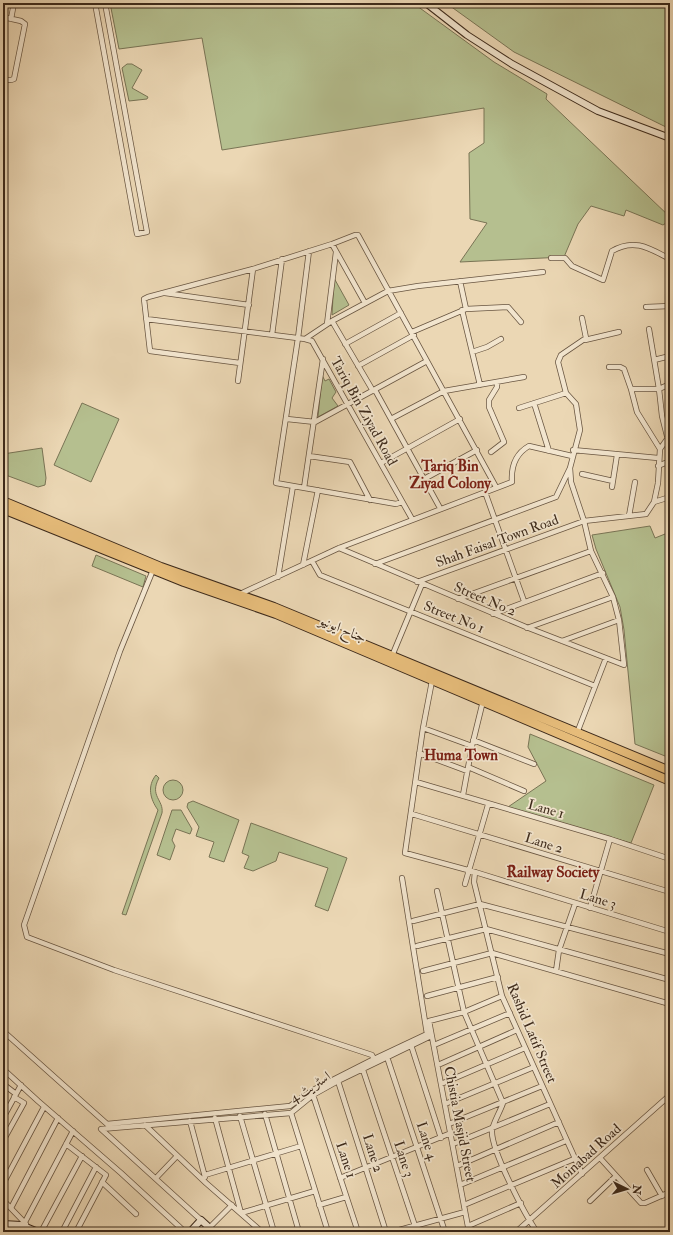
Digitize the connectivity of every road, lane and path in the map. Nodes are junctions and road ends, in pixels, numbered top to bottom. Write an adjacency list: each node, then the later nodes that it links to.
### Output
1 (14, 3): 6 (street)
2 (95, 3): 10 (street)
3 (105, 3): 9 (street)
4 (426, 3): 8 (main road)
5 (3, 17): 6 (street)
6 (11, 19): 7 (street)
7 (3, 80)
8 (670, 138)
9 (133, 158): 10 (street); 10 (street)
10 (124, 160)
11 (332, 244): 12 (street); 13 (street); 20 (street)
12 (309, 251): 15 (street); 38 (street)
13 (336, 252): 22 (street); 32 (street)
14 (551, 258): 16 (street)
15 (282, 259): 17 (street); 37 (street)
16 (670, 259)
17 (254, 269): 21 (street); 23 (street)
18 (543, 272): 19 (street)
19 (460, 281): 20 (street); 26 (street)
20 (388, 291): 22 (street); 27 (street)
21 (162, 293): 23 (street); 29 (street)
22 (365, 303): 30 (street)
23 (249, 305): 34 (street)
24 (646, 306): 25 (street)
25 (670, 306)
26 (464, 310): 31 (street); 36 (street); 43 (street)
27 (401, 313): 36 (street); 42 (street)
28 (582, 318): 41 (street)
29 (146, 319): 34 (street); 48 (street)
30 (332, 321): 32 (street); 42 (street)
31 (521, 322)
32 (327, 324): 39 (street)
33 (649, 329): 46 (street)
34 (245, 332): 37 (street); 48 (street)
35 (619, 332): 41 (street)
36 (413, 333): 47 (street); 49 (street)
37 (272, 335): 38 (street)
38 (298, 338): 39 (street); 64 (street)
39 (305, 339): 45 (street, Tariq Bin Ziyad Road)
40 (500, 339): 43 (street)
41 (585, 340): 60 (street)
42 (345, 344): 49 (street)
43 (472, 352): 55 (street)
44 (670, 356): 46 (street)
45 (323, 359): 62 (street, Tariq Bin Ziyad Road); 67 (street)
46 (654, 360): 56 (street)
47 (428, 361): 58 (street); 59 (street)
48 (240, 363): 52 (street)
49 (358, 366): 58 (street)
50 (609, 367): 57 (street)
51 (524, 377): 53 (street)
52 (238, 381)
53 (496, 382): 55 (street); 74 (street)
54 (670, 384): 56 (street)
55 (480, 385): 59 (street)
56 (659, 389): 57 (street); 68 (street)
57 (631, 390): 70 (street)
58 (374, 391): 62 (street); 65 (street)
59 (444, 391): 65 (street); 66 (street)
60 (566, 393): 61 (street); 72 (street)
61 (534, 403): 63 (street); 73 (street)
62 (348, 404): 67 (street); 80 (street, Tariq Bin Ziyad Road)
63 (519, 408)
64 (287, 419): 67 (street); 87 (street)
65 (391, 419): 69 (street)
66 (460, 419): 69 (street); 71 (street)
67 (315, 422): 76 (street)
68 (669, 436): 70 (street)
69 (407, 448): 80 (street); 84 (street)
70 (660, 449): 78 (street)
71 (477, 450): 84 (street); 90 (street)
72 (573, 450): 75 (street); 77 (street)
73 (549, 451): 77 (street); 90 (street)
74 (491, 452)
75 (617, 455): 78 (street); 85 (street)
76 (309, 456): 89 (street); 94 (street)
77 (572, 456): 82 (street)
78 (658, 458): 81 (street)
79 (670, 461): 81 (street)
80 (381, 463): 96 (street, Tariq Bin Ziyad Road)
81 (658, 466): 97 (street)
82 (570, 468): 102 (street); 103 (street)
83 (582, 474): 85 (street)
84 (424, 479): 98 (street)
85 (613, 481): 88 (street)
86 (635, 482): 100 (street)
87 (293, 486): 89 (street); 112 (street)
88 (612, 487)
89 (304, 488): 91 (street)
90 (496, 488): 92 (street)
91 (318, 490): 94 (street); 109 (street)
92 (485, 492): 98 (street); 102 (street)
93 (670, 497): 97 (street)
94 (370, 500): 96 (street)
95 (3, 501): 115 (highway, جناح ایونیو)
96 (402, 502): 101 (street, Tariq Bin Ziyad Road)
97 (654, 502): 100 (street, Shah Faisal Town Road)
98 (440, 508): 101 (street)
99 (3, 509): 110 (highway, جناح ایونیو)
100 (629, 516): 103 (street, Shah Faisal Town Road)
101 (412, 519): 104 (street)
102 (495, 520): 105 (street); 108 (street)
103 (584, 521): 105 (street, Shah Faisal Town Road); 106 (street)
104 (339, 548): 107 (street); 108 (street, Street No 2)
105 (505, 549): 113 (street); 114 (street, Shah Faisal Town Road)
106 (592, 551): 111 (street); 113 (street)
107 (312, 561): 109 (street); 119 (street, Street No 1)
108 (375, 564): 114 (street, Street No 2)
109 (303, 565): 112 (street)
110 (154, 570): 126 (highway, جناح ایونیو); 186 (street)
111 (603, 574): 116 (street); 118 (street)
112 (278, 577): 115 (street)
113 (516, 578): 117 (street); 118 (street)
114 (419, 583): 117 (street, Street No 2); 119 (street)
115 (240, 594): 124 (highway, جناح ایونیو)
116 (614, 597): 121 (street); 122 (street)
117 (458, 599): 120 (street, Street No 2)
118 (524, 602): 120 (street)
119 (410, 611): 124 (street); 127 (street, Street No 1)
120 (493, 614): 122 (street, Street No 2)
121 (619, 620): 123 (street); 125 (street, Street No 2)
122 (527, 628): 123 (street, Street No 2)
123 (562, 641): 125 (street, Street No 2)
124 (392, 656): 130 (highway, جناح ایونیو)
125 (606, 658): 127 (street)
126 (432, 681): 128 (highway, جناح ایونیو); 129 (street)
127 (595, 686): 130 (street)
128 (483, 701): 131 (street); 137 (highway, جناح ایونیو)
129 (423, 728): 132 (street); 133 (street)
130 (577, 733): 136 (highway, جناح ایونیو)
131 (473, 740): 132 (street); 134 (street)
132 (472, 746): 135 (street)
133 (419, 754): 135 (street); 138 (street)
134 (534, 764)
135 (467, 769): 139 (street); 140 (street)
136 (670, 771)
137 (670, 780)
138 (416, 782): 140 (street, Lane 1); 142 (street)
139 (524, 791)
140 (463, 795): 141 (street, Lane 1)
141 (488, 805): 143 (street); 144 (street, Lane 1)
142 (412, 814): 143 (street, Lane 2); 146 (street, Lane 3)
143 (479, 834): 146 (street); 147 (street, Lane 2)
144 (610, 839): 145 (street, Lane 1); 147 (street)
145 (670, 859)
146 (467, 871): 148 (street, Lane 3); 150 (street)
147 (600, 871): 152 (street, Lane 2); 155 (street)
148 (475, 872): 153 (street, Rashid Latif Street); 154 (street, Lane 3)
149 (402, 878): 186 (street)
150 (464, 884)
151 (437, 891): 156 (street)
152 (670, 892)
153 (480, 904): 156 (street); 158 (street); 159 (street, Rashid Latif Street)
154 (575, 904): 155 (street, Lane 3); 158 (street)
155 (590, 908): 160 (street, Lane 3)
156 (443, 914): 157 (street); 161 (street)
157 (413, 921)
158 (567, 927): 163 (street); 165 (street)
159 (486, 929): 161 (street); 163 (street); 164 (street, Rashid Latif Street)
160 (670, 932)
161 (449, 939): 162 (street); 166 (street)
162 (417, 946)
163 (559, 950): 168 (street); 170 (street)
164 (492, 953): 166 (street); 168 (street); 169 (street, Rashid Latif Street)
165 (670, 954)
166 (454, 962): 167 (street); 171 (street)
167 (423, 971)
168 (556, 971): 174 (street)
169 (498, 977): 171 (street); 173 (street, Rashid Latif Street)
170 (670, 980)
171 (459, 986): 172 (street); 175 (street)
172 (427, 996)
173 (502, 996): 175 (street); 176 (street, Rashid Latif Street)
174 (670, 1004)
175 (464, 1012): 177 (street); 180 (street, Chistia Masjid Street)
176 (510, 1013): 177 (street); 179 (street, Rashid Latif Street)
177 (472, 1028): 181 (street); 183 (street)
178 (3, 1030): 186 (street)
179 (518, 1030): 183 (street); 184 (street, Rashid Latif Street)
180 (431, 1036): 181 (street, Chistia Masjid Street); 182 (street, اسٹریٹ 4)
181 (434, 1045): 188 (street, Chistia Masjid Street)
182 (411, 1046): 185 (street, اسٹریٹ 4); 218 (street)
183 (481, 1046): 187 (street); 188 (street)
184 (525, 1048): 187 (street); 189 (street, Rashid Latif Street)
185 (387, 1057): 191 (street, اسٹریٹ 4); 224 (street, Lane 4)
186 (374, 1059)
187 (488, 1064): 194 (street); 195 (street)
188 (438, 1065): 194 (street, Chistia Masjid Street)
189 (534, 1067): 195 (street); 197 (street, Rashid Latif Street)
190 (3, 1069): 196 (street)
191 (363, 1070): 192 (street, اسٹریٹ 4); 229 (street, Lane 3)
192 (338, 1082): 199 (street, اسٹریٹ 4); 237 (street, Lane 2)
193 (3, 1084): 198 (street)
194 (441, 1084): 202 (street, Chistia Masjid Street)
195 (496, 1084): 201 (street); 202 (street)
196 (21, 1085): 198 (street); 204 (street)
197 (542, 1086): 201 (street); 203 (street, Rashid Latif Street)
198 (15, 1095): 208 (street); 219 (street)
199 (313, 1095): 205 (street, اسٹریٹ 4); 243 (street, Lane 1)
200 (670, 1095): 230 (street, Moinabad Road)
201 (503, 1103): 213 (street); 215 (street)
202 (445, 1104): 213 (street, Chistia Masjid Street)
203 (550, 1104): 212 (street, Rashid Latif Street); 215 (street)
204 (44, 1107): 209 (street); 246 (street)
205 (291, 1112): 206 (street, اسٹریٹ 4); 223 (street)
206 (265, 1114): 207 (street, اسٹریٹ 4); 226 (street)
207 (240, 1116): 210 (street, اسٹریٹ 4); 232 (street)
208 (3, 1118)
209 (58, 1118): 216 (street); 261 (street)
210 (215, 1118): 211 (street, اسٹریٹ 4); 236 (street)
211 (190, 1121): 214 (street, اسٹریٹ 4); 240 (street)
212 (558, 1122): 220 (street, Rashid Latif Street); 225 (street)
213 (449, 1124): 217 (street, Chistia Masjid Street)
214 (145, 1125): 228 (street); 242 (street, اسٹریٹ 4)
215 (492, 1130): 222 (street); 225 (street)
216 (73, 1131): 221 (street); 279 (street)
217 (451, 1133): 218 (street); 222 (street, Chistia Masjid Street)
218 (441, 1138): 224 (street)
219 (3, 1141)
220 (566, 1141): 231 (street, Rashid Latif Street); 235 (street)
221 (66, 1144): 227 (street); 268 (street)
222 (453, 1144): 233 (street, Chistia Masjid Street)
223 (301, 1146): 226 (street); 249 (street)
224 (418, 1147): 229 (street); 265 (street, Lane 4)
225 (496, 1150): 233 (street); 235 (street)
226 (277, 1153): 232 (street); 253 (street)
227 (82, 1156): 234 (street); 277 (street)
228 (177, 1156): 242 (street); 245 (street)
229 (392, 1158): 237 (street); 270 (street, Lane 3)
230 (600, 1158): 239 (street, Moinabad Road); 241 (street)
231 (574, 1159): 239 (street, Rashid Latif Street); 248 (street)
232 (252, 1161): 236 (street); 260 (street)
233 (457, 1166): 247 (street, Chistia Masjid Street)
234 (96, 1167): 244 (street); 278 (street)
235 (504, 1167): 247 (street); 248 (street)
236 (228, 1168): 240 (street); 263 (street)
237 (366, 1168): 243 (street); 286 (street, Lane 2)
238 (647, 1170): 251 (street)
239 (582, 1174): 267 (street, Moinabad Road)
240 (205, 1175): 245 (street)
241 (616, 1176): 251 (street); 255 (street)
242 (156, 1178): 266 (street)
243 (340, 1178): 252 (street, Lane 1)
244 (102, 1182): 264 (street); 276 (street)
245 (206, 1183): 258 (street)
246 (3, 1184)
247 (460, 1185): 259 (street, Chistia Masjid Street)
248 (512, 1186): 256 (street); 259 (street)
249 (315, 1191): 253 (street); 257 (street)
250 (670, 1192): 251 (street)
251 (662, 1196)
252 (346, 1197): 257 (street); 285 (street, Lane 1)
253 (289, 1199): 260 (street); 283 (street)
254 (3, 1200): 261 (street)
255 (590, 1201)
256 (521, 1203): 267 (street); 271 (street)
257 (319, 1204): 284 (street)
258 (232, 1205): 263 (street); 275 (street)
259 (464, 1205): 262 (street, Chistia Masjid Street)
260 (266, 1206): 263 (street); 282 (street)
261 (10, 1208): 268 (street)
262 (465, 1212): 265 (street); 271 (street, Chistia Masjid Street)
263 (241, 1213): 281 (street)
264 (136, 1214)
265 (440, 1217): 270 (street); 289 (street, Lane 4)
266 (201, 1220): 275 (main road); 280 (main road)
267 (529, 1221): 291 (street, Moinabad Road); 292 (street)
268 (24, 1222): 274 (street)
269 (3, 1224): 274 (main road)
270 (414, 1225): 287 (street); 288 (street, Lane 3)
271 (468, 1226): 290 (street, Chistia Masjid Street)
272 (3, 1228): 273 (main road)
273 (16, 1230): 274 (main road)
274 (30, 1230): 277 (main road)
275 (212, 1230)
276 (79, 1231)
277 (40, 1232)
278 (62, 1232)
279 (185, 1232)
280 (190, 1232)
281 (262, 1232)
282 (274, 1232)
283 (299, 1232)
284 (328, 1232)
285 (358, 1232)
286 (386, 1232)
287 (392, 1232)
288 (417, 1232)
289 (445, 1232)
290 (469, 1232)
291 (516, 1232)
292 (537, 1232)

